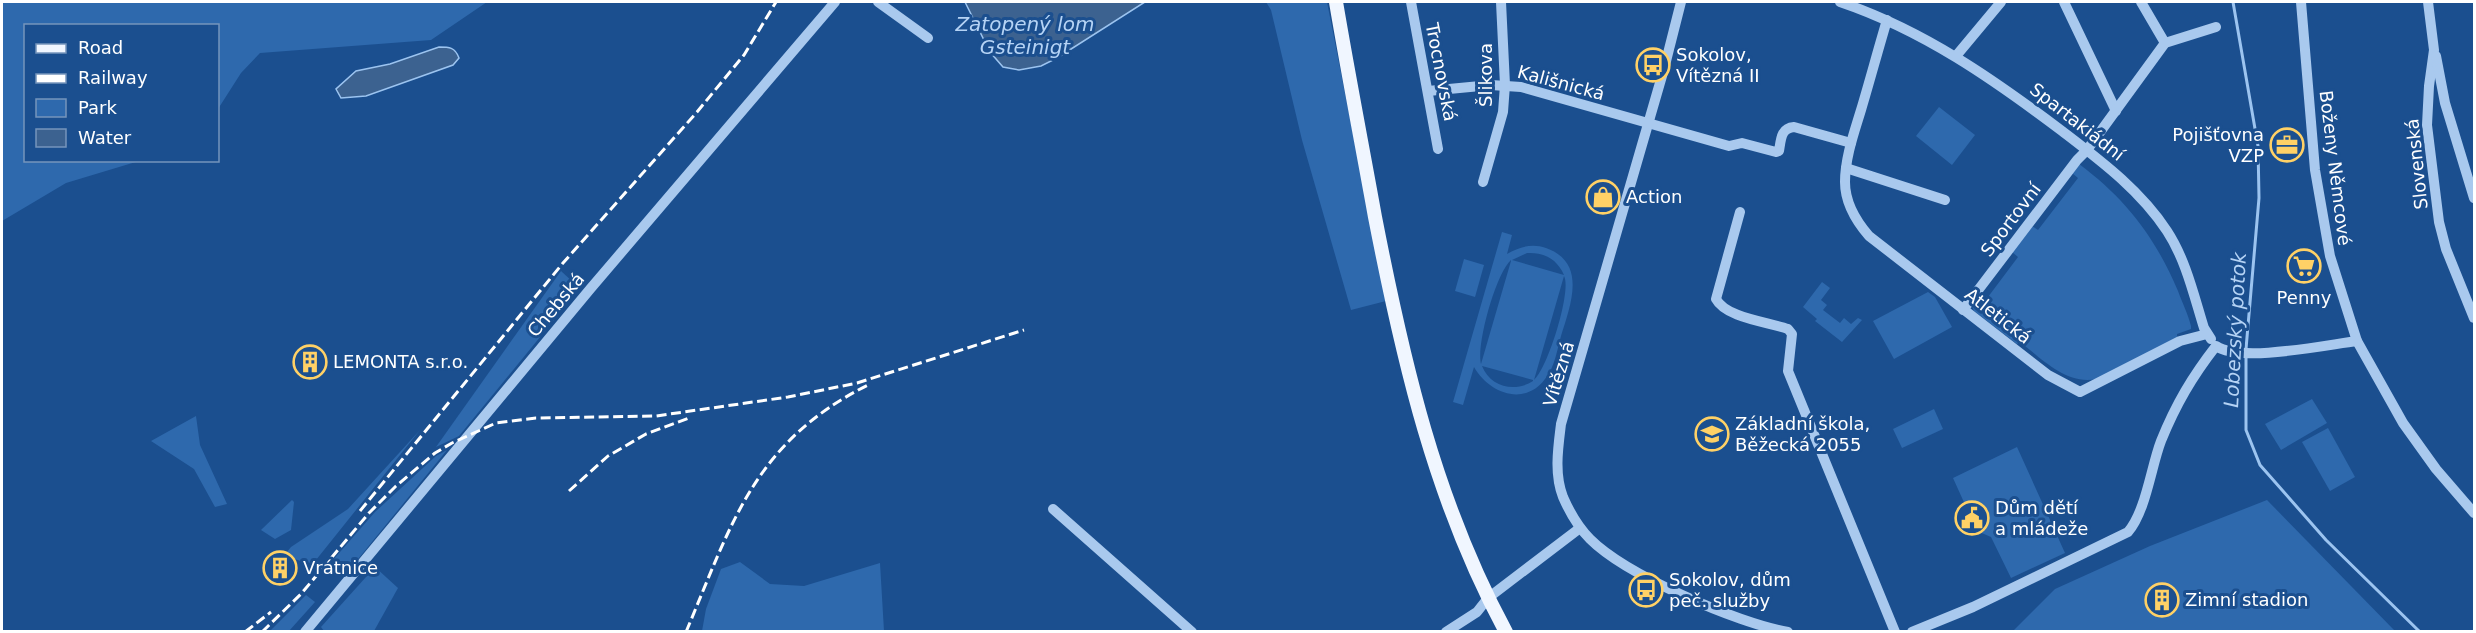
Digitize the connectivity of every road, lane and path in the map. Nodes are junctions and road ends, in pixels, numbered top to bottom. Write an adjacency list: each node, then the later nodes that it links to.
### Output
1 (835, 2): 40 (street, Chebská)
2 (878, 2): 15 (street)
3 (1336, 2): 39 (main road)
4 (1410, 2): 20 (street, Trocnovská)
5 (1501, 2): 19 (street, Šlikova)
6 (1681, 2): 22 (street, Vítězná)
7 (1840, 2): 13 (street, Spartakiádní)
8 (2001, 2): 18 (street)
9 (2064, 2): 21 (street)
10 (2141, 2): 16 (street)
11 (2301, 2): 34 (street, Boženy Němcové)
12 (2428, 2): 17 (street, Slovenská)
13 (1887, 20): 18 (street, Spartakiádní); 23 (street, Atletická)
14 (2217, 27): 16 (street)
15 (928, 38)
16 (2165, 43): 21 (street, Sportovní)
17 (2434, 50): 28 (street); 32 (street, Slovenská)
18 (1956, 56): 25 (street, Spartakiádní)
19 (1505, 85): 20 (street, Kališnická); 22 (street, Kališnická); 27 (street, Šlikova)
20 (1428, 91): 24 (street, Trocnovská)
21 (2116, 111): 25 (street, Sportovní)
22 (1648, 122): 23 (street); 38 (street, Vítězná)
23 (1851, 142): 26 (street, Atletická)
24 (1438, 149)
25 (2087, 150): 31 (street, Sportovní); 33 (street, Spartakiádní)
26 (1846, 168): 29 (street); 31 (street, Atletická)
27 (1483, 182)
28 (2475, 198)
29 (1945, 200)
30 (1740, 213): 45 (street)
31 (1963, 310): 33 (street, Atletická)
32 (2475, 318)
33 (2207, 334): 35 (street, Spartakiádní)
34 (2357, 341): 35 (street); 37 (street, Boženy Němcové)
35 (2216, 346): 46 (street)
36 (1053, 509): 41 (street)
37 (2475, 513)
38 (1580, 528): 39 (street); 44 (street, Vítězná)
39 (1488, 598): 42 (street); 43 (main road)
40 (309, 630)
41 (1192, 632)
42 (1446, 632)
43 (1506, 632)
44 (1788, 632)
45 (1895, 632)
46 (1912, 632)

